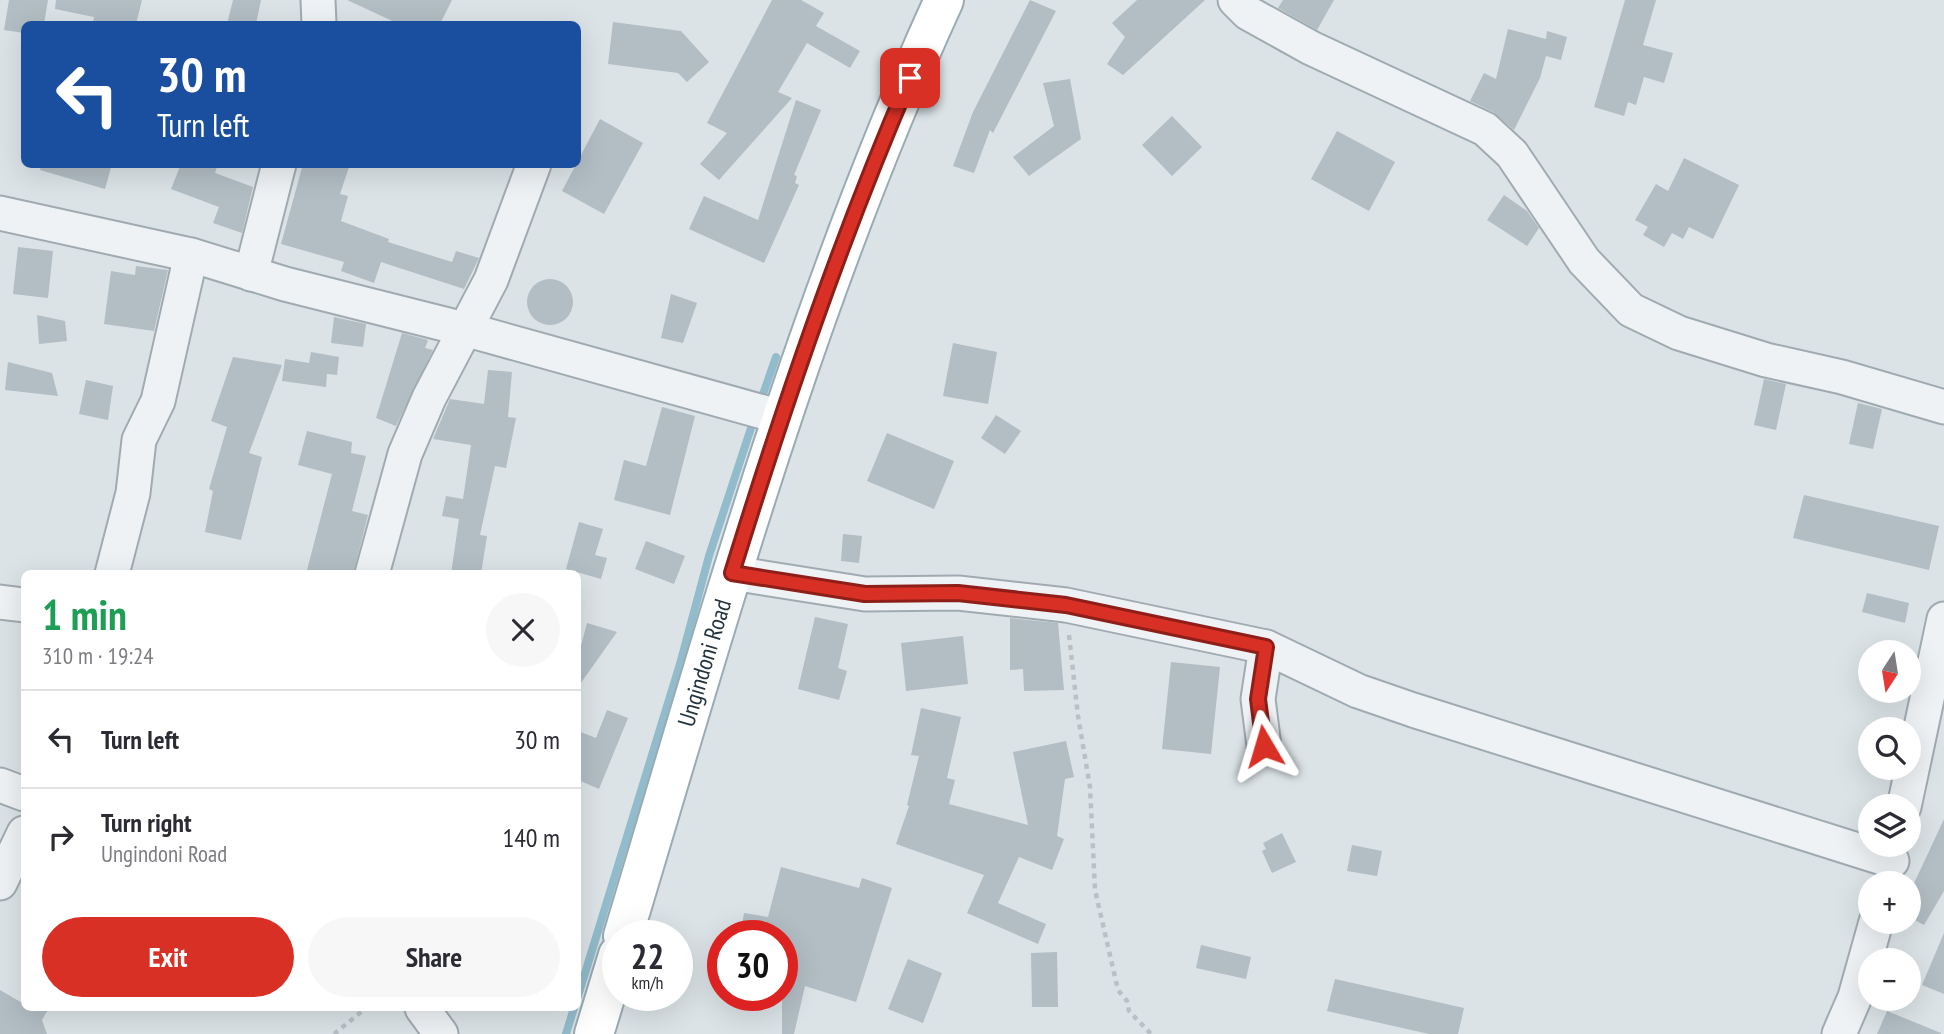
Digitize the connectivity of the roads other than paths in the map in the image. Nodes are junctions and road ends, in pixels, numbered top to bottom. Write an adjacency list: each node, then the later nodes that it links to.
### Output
1 (318, 0): 4 (street)
2 (944, 0): 12 (main road, Ungindoni Road)
3 (1235, 0): 11 (street)
4 (319, 21)
5 (278, 168): 9 (street)
6 (533, 168): 10 (street)
7 (0, 213): 8 (street)
8 (191, 255): 9 (street); 13 (street)
9 (251, 274): 10 (street)
10 (468, 330): 12 (street); 14 (street)
11 (1944, 407)
12 (781, 416): 15 (main road, Ungindoni Road)
13 (112, 570)
14 (373, 570)
15 (732, 573): 19 (street); 28 (main road, Ungindoni Road)
16 (0, 602): 17 (street)
17 (21, 605)
18 (1944, 619): 20 (street)
19 (1266, 647): 21 (street); 26 (street)
20 (1938, 682): 24 (street)
21 (1264, 746)
22 (0, 785): 23 (street)
23 (21, 793)
24 (1908, 794)
25 (21, 839): 27 (street)
26 (1891, 863)
27 (0, 883)
28 (628, 920)
29 (1873, 934): 34 (street)
30 (602, 1008): 33 (main road)
31 (424, 1011): 32 (street)
32 (440, 1034)
33 (594, 1034)
34 (1839, 1034)

